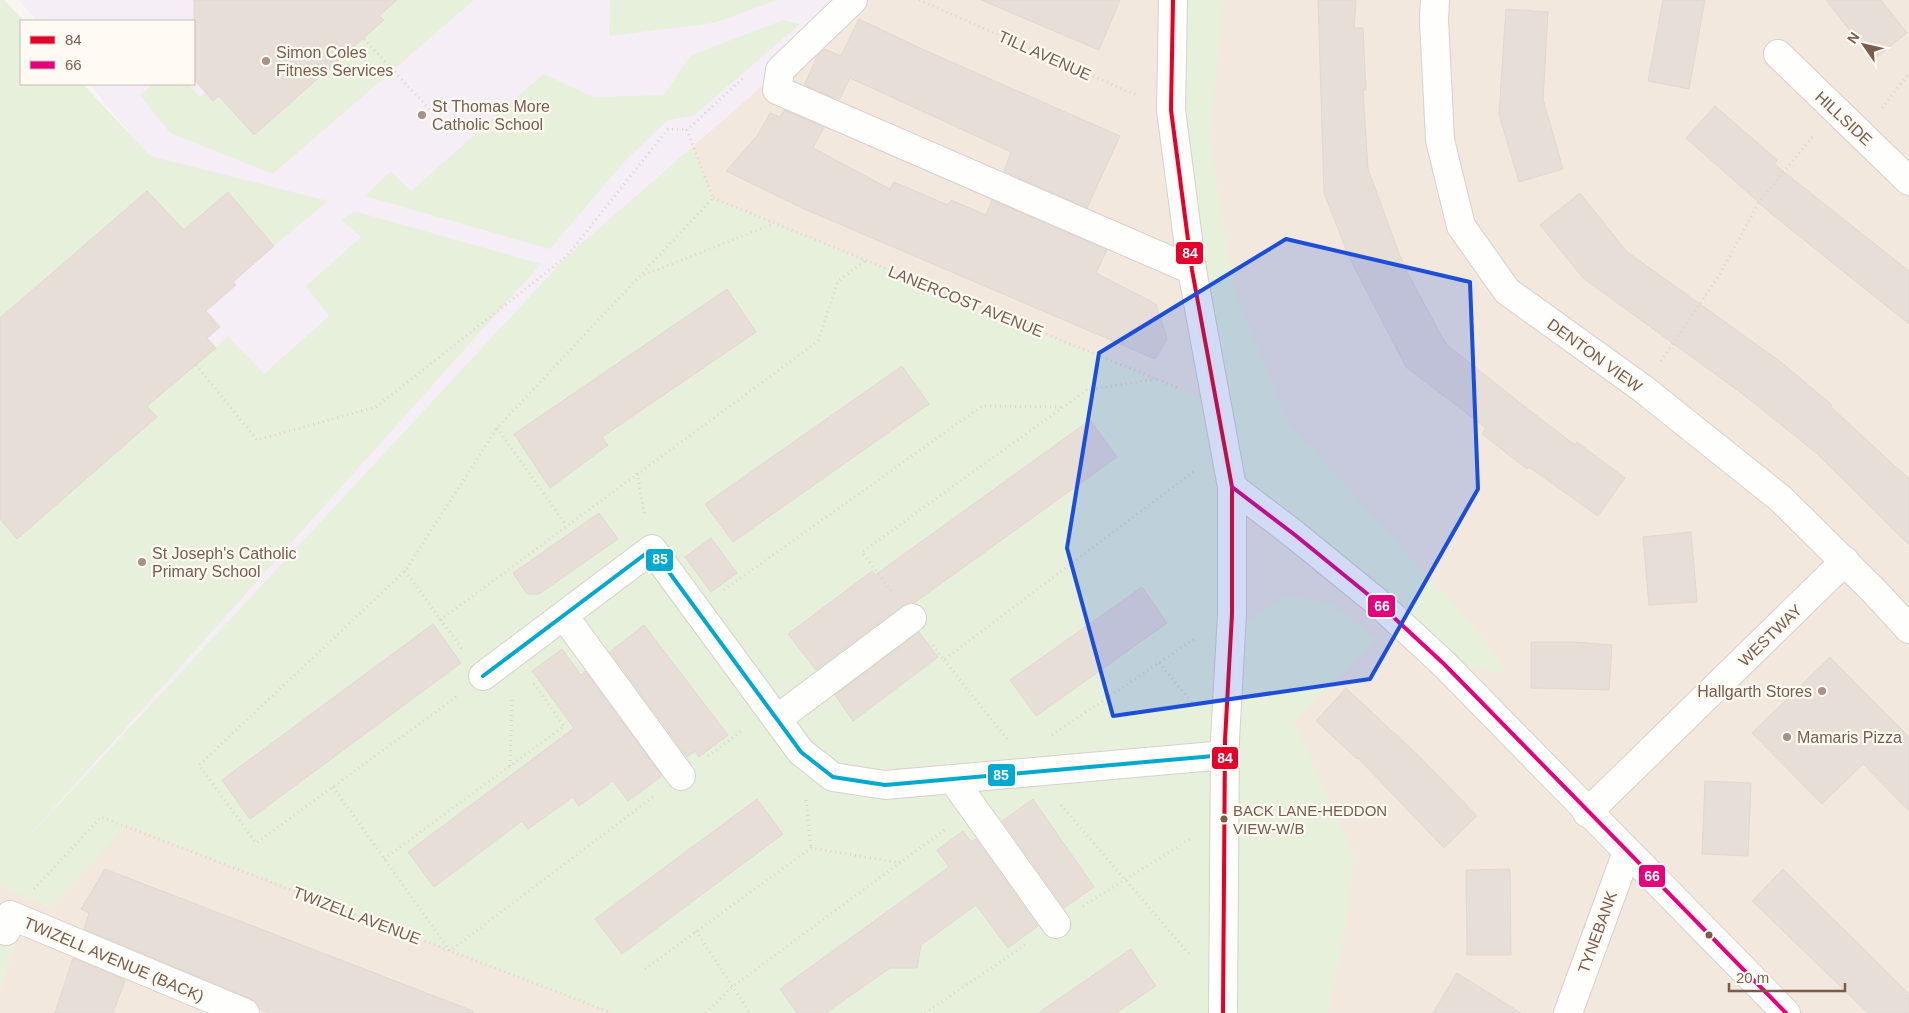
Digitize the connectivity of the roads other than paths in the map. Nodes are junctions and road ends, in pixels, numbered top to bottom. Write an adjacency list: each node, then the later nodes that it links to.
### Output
1 (853, 0): 6 (street)
2 (1173, 0): 6 (street)
3 (1435, 0): 8 (street, DENTON VIEW)
4 (1778, 54): 5 (street, HILLSIDE)
5 (1909, 181)
6 (1192, 270): 7 (street)
7 (1232, 487): 14 (street); 17 (street)
8 (1845, 561): 11 (street, DENTON VIEW); 17 (street, WESTWAY)
9 (564, 616): 12 (street); 13 (street); 15 (street)
10 (912, 618): 13 (street)
11 (1909, 629)
12 (483, 676)
13 (773, 715): 16 (street)
14 (1225, 755): 16 (street); 21 (street)
15 (681, 776)
16 (954, 781): 20 (street)
17 (1588, 813): 18 (street)
18 (1627, 852): 23 (street, TYNEBANK); 24 (street)
19 (8, 923): 22 (street, TWIZELL AVENUE (BACK))
20 (1056, 924)
21 (1224, 1004)
22 (246, 1013)
23 (1568, 1013)
24 (1786, 1013)

